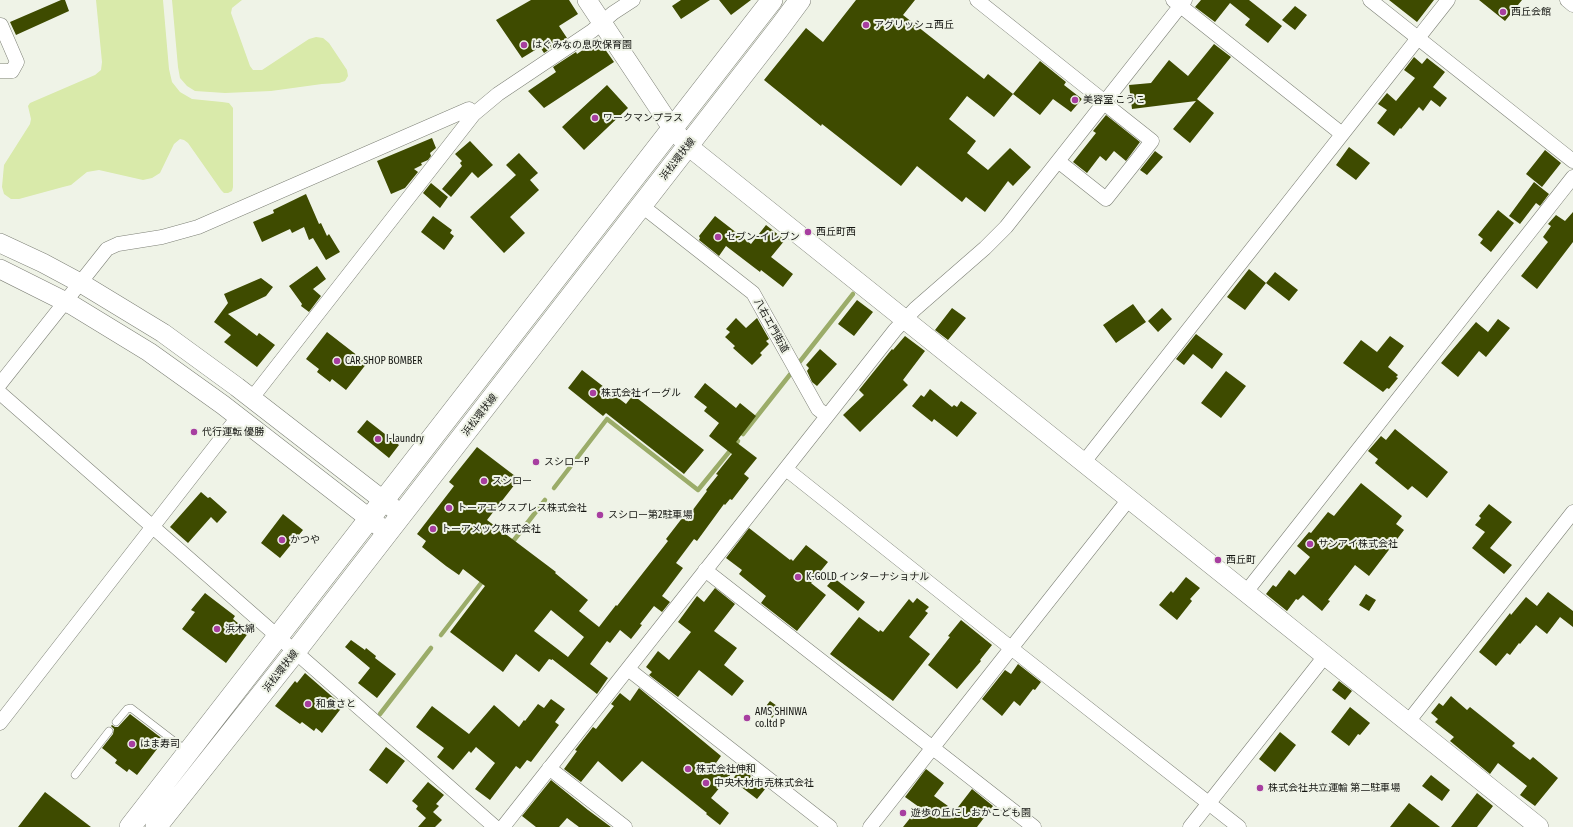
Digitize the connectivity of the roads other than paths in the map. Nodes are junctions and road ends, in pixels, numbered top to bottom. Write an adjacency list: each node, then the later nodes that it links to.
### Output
1 (587, 0): 11 (street)
2 (633, 0): 11 (street)
3 (772, 0): 17 (main road)
4 (800, 0): 19 (main road, 浜松環状線)
5 (977, 0): 15 (street)
6 (1370, 0): 13 (street)
7 (1448, 0): 13 (street)
8 (1567, 0): 10 (street)
9 (1180, 2): 15 (street); 18 (street)
10 (1573, 5)
11 (602, 23): 16 (street); 17 (street)
12 (1, 25): 14 (street)
13 (1418, 38): 18 (street); 21 (street)
14 (0, 71)
15 (1105, 103): 20 (street); 20 (street)
16 (474, 114): 26 (street); 31 (street)
17 (672, 128): 19 (street); 37 (main road)
18 (1342, 134): 34 (street)
19 (688, 146): 23 (main road, 浜松環状線); 28 (street)
20 (1058, 161): 28 (street)
21 (1573, 161)
22 (1573, 177): 44 (street)
23 (642, 206): 32 (street, 八右エ門街道); 39 (main road, 浜松環状線)
24 (0, 243): 26 (street)
25 (0, 269): 27 (street)
26 (79, 283): 27 (street); 31 (street)
27 (64, 302): 29 (street); 33 (street)
28 (905, 320): 32 (street); 34 (street)
29 (0, 384)
30 (0, 393): 41 (street)
31 (252, 398): 37 (street)
32 (827, 416): 35 (street)
33 (238, 417): 40 (street); 41 (street)
34 (1084, 462): 36 (street)
35 (786, 469): 43 (street); 46 (street)
36 (1129, 499): 44 (street); 46 (street)
37 (383, 501): 39 (street); 40 (main road)
38 (1573, 512): 51 (street)
39 (402, 515): 42 (main road, 浜松環状線)
40 (369, 520): 42 (street); 45 (main road)
41 (152, 527): 45 (street); 52 (street)
42 (388, 533): 47 (main road, 浜松環状線)
43 (705, 570): 49 (street); 54 (street)
44 (1246, 592): 48 (street)
45 (277, 636): 47 (street); 55 (main road)
46 (1011, 648): 54 (street); 58 (street)
47 (295, 652): 60 (main road, 浜松環状線); 61 (street)
48 (1325, 656): 51 (street); 58 (street)
49 (628, 669): 56 (street); 64 (street)
50 (116, 722): 55 (lane)
51 (1408, 722): 69 (street)
52 (0, 723)
53 (109, 731): 57 (lane)
54 (933, 748): 65 (street); 66 (street)
55 (188, 752): 59 (main road)
56 (549, 768): 62 (street); 63 (street)
57 (75, 775)
58 (1209, 803): 67 (street); 68 (street)
59 (130, 827)
60 (156, 827)
61 (495, 827)
62 (503, 827)
63 (625, 827)
64 (830, 827)
65 (870, 827)
66 (1034, 827)
67 (1190, 827)
68 (1239, 827)
69 (1539, 827)

